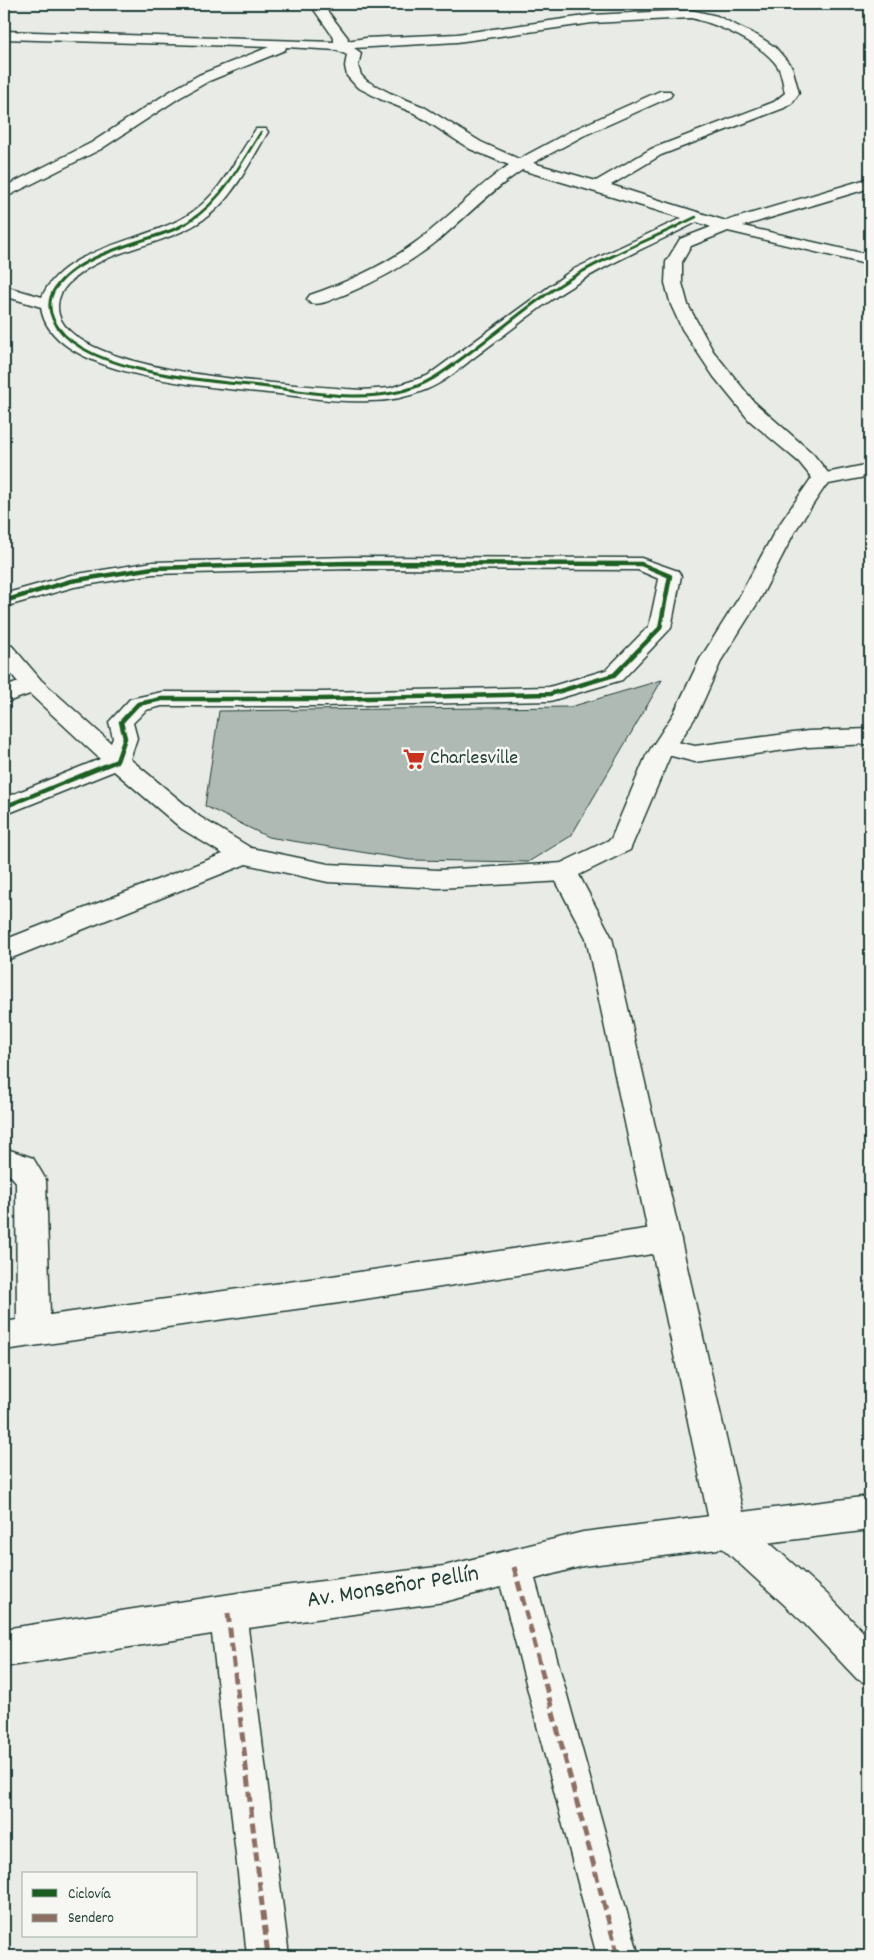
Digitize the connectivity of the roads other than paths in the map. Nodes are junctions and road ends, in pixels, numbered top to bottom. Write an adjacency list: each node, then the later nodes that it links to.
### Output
1 (316, 4): 6 (street)
2 (583, 8): 3 (street)
3 (562, 22): 6 (street); 11 (street)
4 (4, 35): 5 (street)
5 (287, 44): 6 (street); 12 (street)
6 (340, 46): 9 (street)
7 (665, 94): 9 (street)
8 (261, 132): 18 (street)
9 (520, 165): 11 (street); 17 (street)
10 (870, 183): 14 (street)
11 (598, 186): 13 (street)
12 (4, 192)
13 (696, 217): 14 (street); 18 (street)
14 (726, 226): 15 (street); 20 (street)
15 (870, 260)
16 (4, 291): 18 (street)
17 (316, 299)
18 (50, 303)
19 (870, 470): 20 (street)
20 (823, 479): 26 (street)
21 (4, 601): 27 (street)
22 (4, 651): 23 (street)
23 (33, 686): 24 (street); 27 (street)
24 (4, 696)
25 (870, 736): 26 (street)
26 (664, 747): 30 (street)
27 (117, 761): 28 (street); 29 (street)
28 (4, 807)
29 (244, 855): 30 (street); 31 (street)
30 (564, 872): 33 (street)
31 (4, 951)
32 (4, 1160): 34 (street)
33 (665, 1239): 34 (street); 36 (street)
34 (19, 1334)
35 (870, 1513): 36 (street, Av. Monseñor Pellín)
36 (729, 1530): 37 (street, Av. Monseñor Pellín); 40 (street)
37 (514, 1567): 38 (street, Av. Monseñor Pellín); 42 (street)
38 (228, 1613): 39 (street, Av. Monseñor Pellín); 41 (street)
39 (4, 1648)
40 (870, 1666)
41 (268, 1956)
42 (618, 1956)

